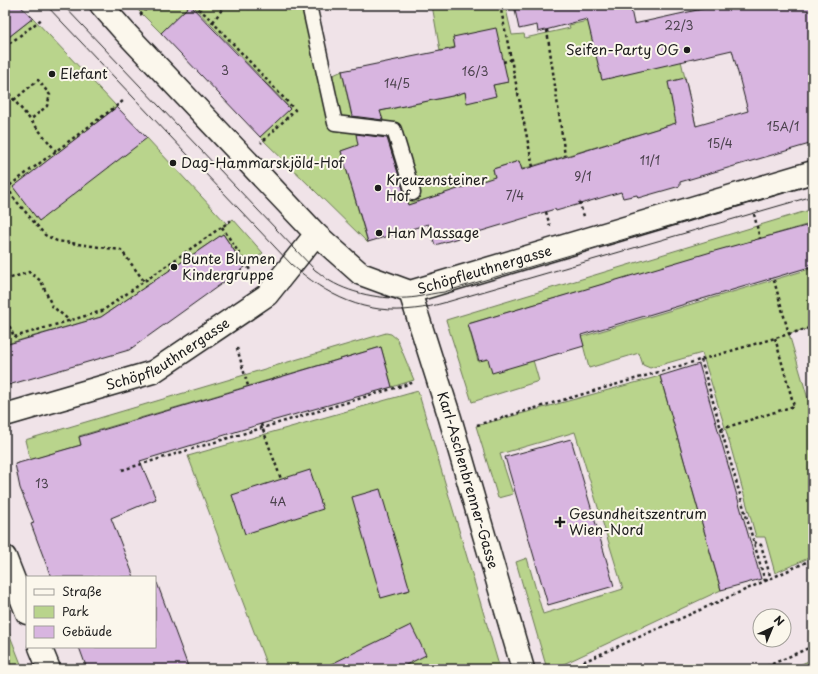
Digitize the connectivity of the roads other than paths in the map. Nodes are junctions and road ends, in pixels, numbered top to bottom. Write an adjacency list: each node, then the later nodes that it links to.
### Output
1 (101, 5): 5 (street)
2 (309, 5): 4 (lane)
3 (813, 172): 6 (street, Schöpfleuthnergasse)
4 (413, 193)
5 (316, 234): 6 (street, Schöpfleuthnergasse); 7 (street, Schöpfleuthnergasse)
6 (410, 292): 12 (street, Karl-Aschenbrenner-Gasse)
7 (5, 415)
8 (5, 557): 9 (street)
9 (26, 610)
10 (40, 648): 11 (street)
11 (49, 669)
12 (523, 669)

